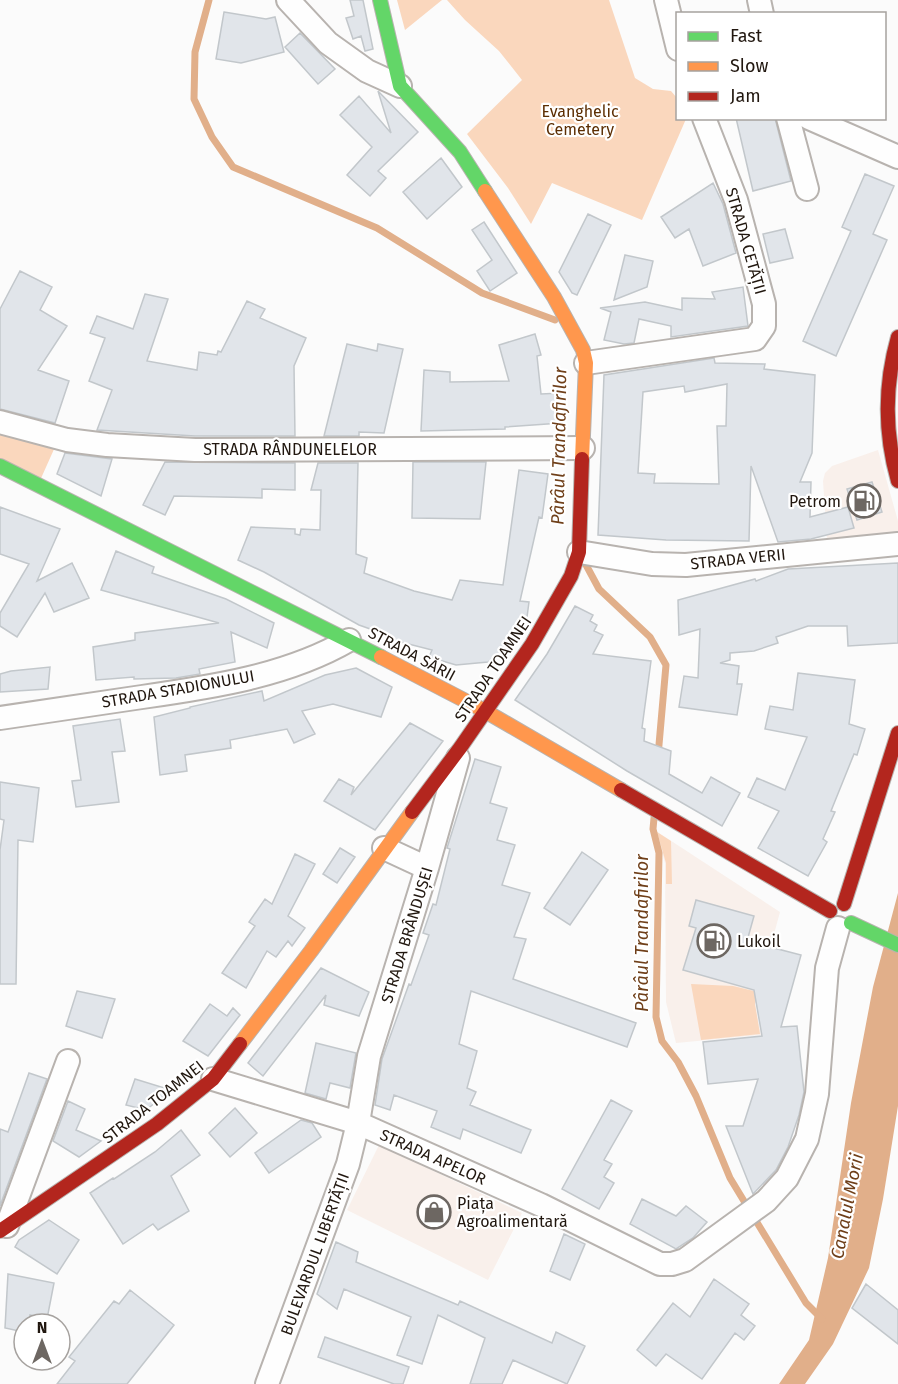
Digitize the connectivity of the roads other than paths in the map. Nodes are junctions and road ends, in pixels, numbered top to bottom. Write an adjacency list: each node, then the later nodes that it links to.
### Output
1 (288, 0): 5 (street)
2 (380, 0): 5 (street, STRADA TOAMNEI)
3 (666, 0): 4 (street)
4 (676, 41)
5 (400, 86): 12 (street, STRADA TOAMNEI)
6 (705, 120): 12 (street, STRADA CETĂȚII)
7 (789, 120): 10 (street)
8 (814, 120): 9 (street)
9 (898, 157)
10 (807, 189)
11 (898, 337): 16 (street)
12 (586, 363): 14 (street, STRADA TOAMNEI)
13 (0, 422): 14 (street, STRADA RÂNDUNELELOR)
14 (574, 448): 18 (street, STRADA TOAMNEI)
15 (0, 466): 19 (street, STRADA SĂRII)
16 (898, 481)
17 (898, 544): 18 (street, STRADA VERII)
18 (579, 552): 20 (street, STRADA TOAMNEI)
19 (349, 640): 20 (street, STRADA SĂRII); 21 (street, STRADA STADIONULUI)
20 (485, 711): 23 (street, STRADA TOAMNEI); 27 (street, STRADA SĂRII)
21 (0, 718)
22 (898, 733): 26 (street)
23 (460, 748): 24 (street, STRADA TOAMNEI); 25 (street, STRADA BRÂNDUȘEI)
24 (384, 848): 25 (street); 30 (street, STRADA TOAMNEI)
25 (427, 868): 31 (street, STRADA BRÂNDUȘEI)
26 (844, 904): 27 (street); 27 (street)
27 (840, 920): 28 (street, STRADA SĂRII); 31 (street, STRADA APELOR)
28 (898, 945)
29 (68, 1061): 32 (street)
30 (213, 1078): 31 (street, STRADA APELOR); 32 (street, STRADA TOAMNEI)
31 (358, 1123): 33 (street, BULEVARDUL LIBERTĂȚII)
32 (4, 1228)
33 (267, 1384)

